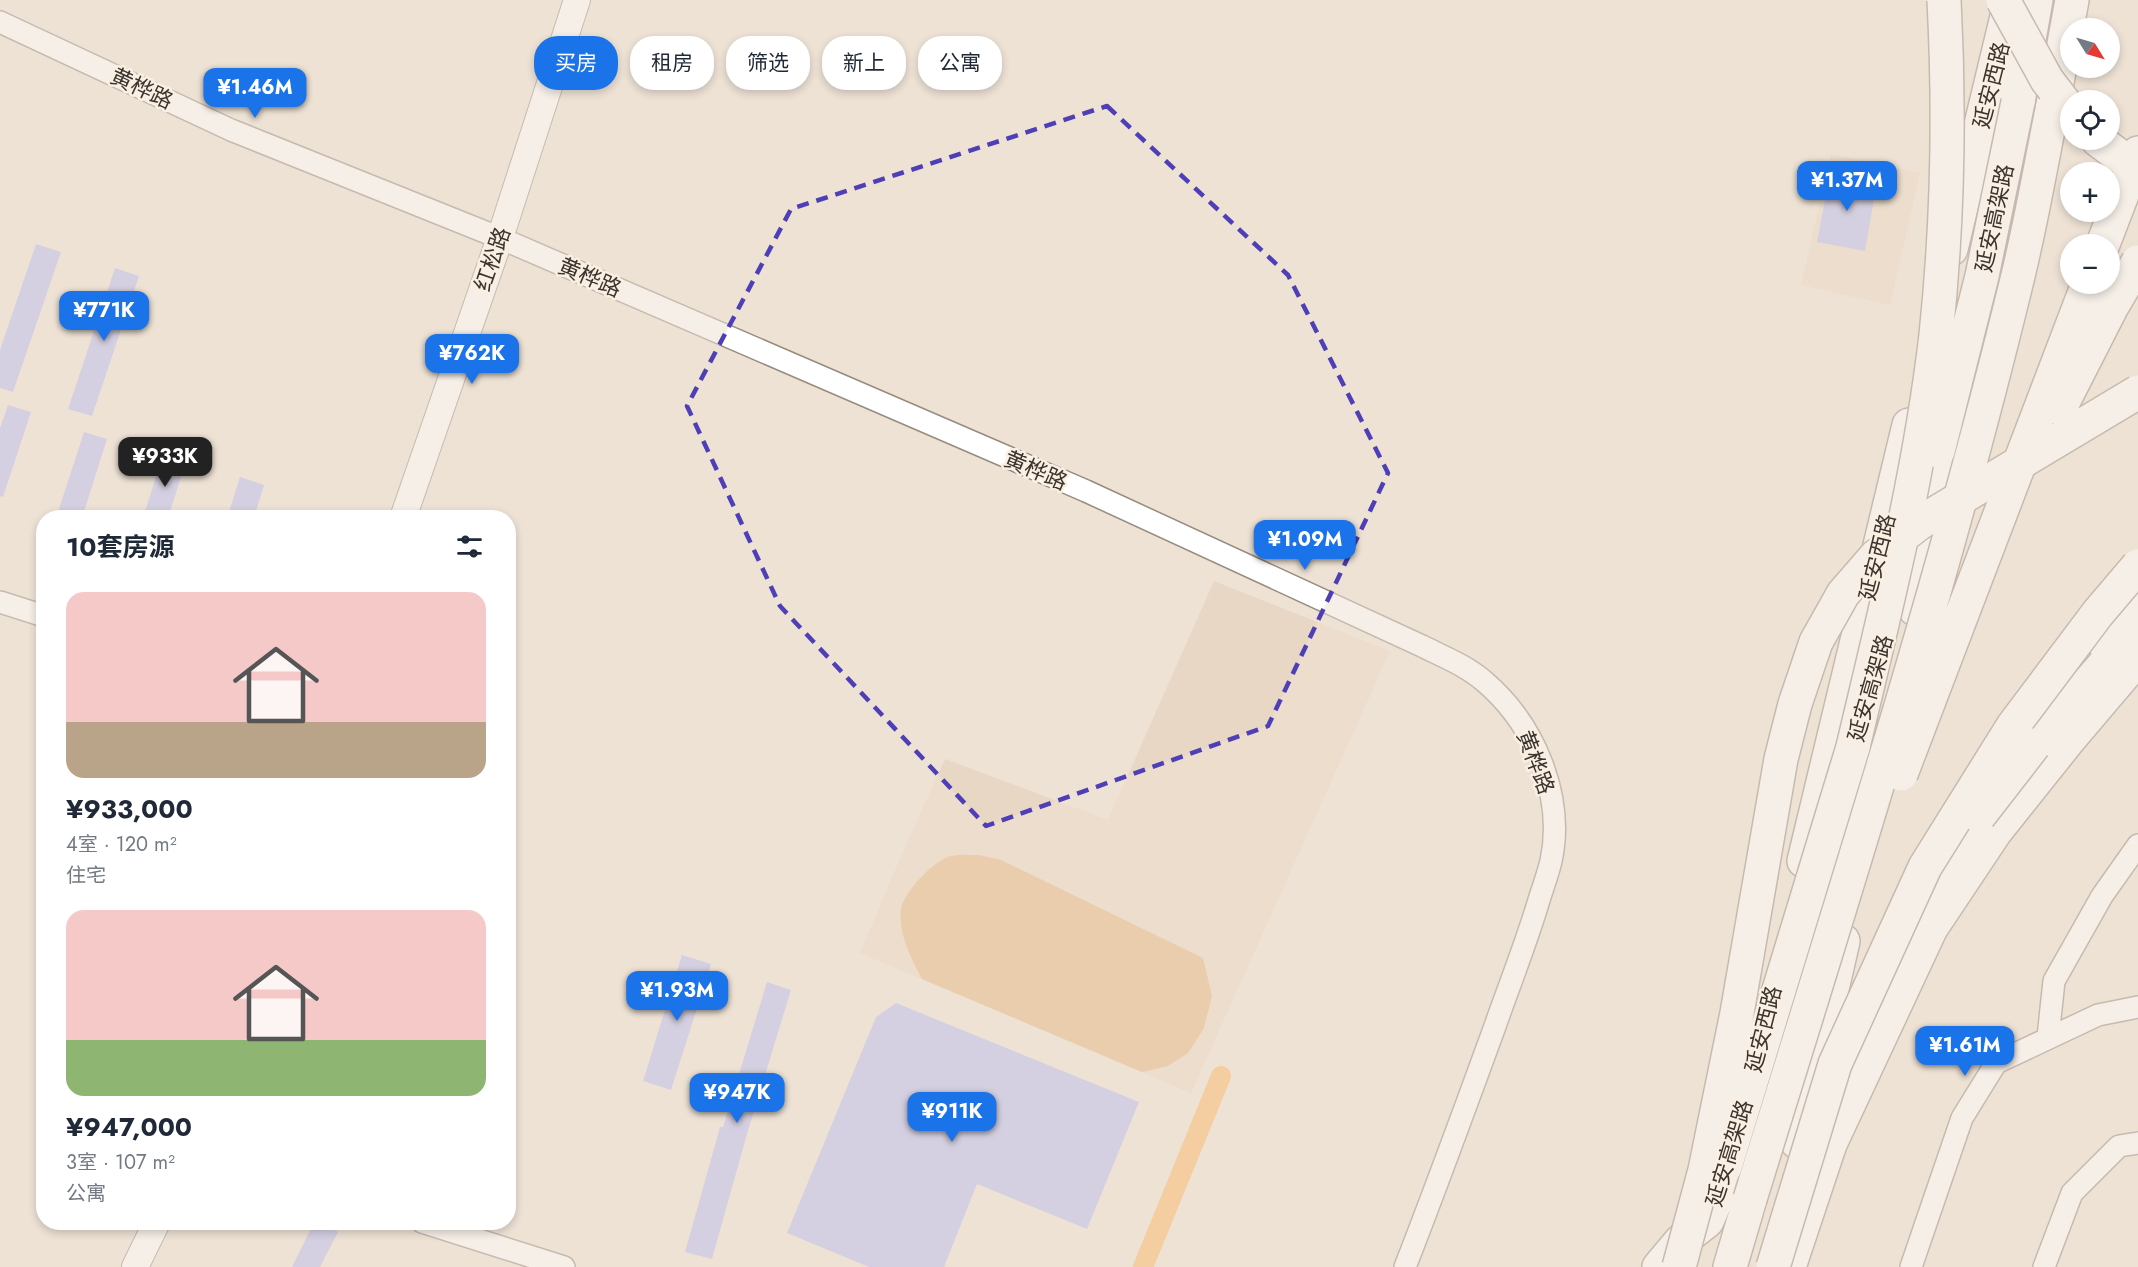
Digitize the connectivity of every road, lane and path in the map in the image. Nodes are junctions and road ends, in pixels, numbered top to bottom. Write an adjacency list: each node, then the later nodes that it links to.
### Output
1 (577, 0): 16 (street, 红松路)
2 (1944, 0): 27 (main road, bridge)
3 (2003, 0): 10 (main road, bridge)
4 (2012, 0): 44 (main road, 延安西路)
5 (2036, 0): 27 (main road, 延安高架路, bridge)
6 (2047, 0): 32 (main road, 延安西路)
7 (2072, 0): 9 (main road, 延安高架路, bridge)
8 (0, 22): 16 (street, 黄桦路)
9 (2063, 90)
10 (2060, 108)
11 (2060, 114): 38 (main road, 延安高架路, bridge)
12 (2111, 150): 14 (main road)
13 (2138, 153): 15 (main road)
14 (2138, 171)
15 (2107, 234)
16 (500, 238): 20 (street, 红松路); 43 (street, 黄桦路)
17 (2138, 262): 28 (main road, bridge)
18 (2084, 294): 28 (main road, bridge)
19 (2138, 392): 45 (main road, bridge)
20 (405, 510)
21 (2138, 566): 30 (main road, bridge)
22 (0, 602): 24 (street)
23 (2138, 605): 34 (main road)
24 (36, 613)
25 (2138, 626): 30 (main road, bridge)
26 (2138, 658): 36 (main road)
27 (1853, 747): 46 (main road, 延安高架路, bridge)
28 (1902, 770): 38 (main road, bridge)
29 (2138, 845): 33 (street)
30 (1880, 968): 49 (main road, bridge)
31 (2138, 1007): 33 (street)
32 (1825, 1025): 34 (main road); 37 (main road, 延安西路)
33 (2048, 1037): 51 (street)
34 (1838, 1072): 37 (main road)
35 (2138, 1143): 52 (street)
36 (1830, 1144): 37 (main road); 50 (main road)
37 (1789, 1175): 48 (main road, 延安西路)
38 (1750, 1199): 47 (main road, 延安高架路)
39 (154, 1230): 41 (street)
40 (447, 1230): 42 (street)
41 (135, 1267)
42 (564, 1267)
43 (1405, 1267)
44 (1659, 1267)
45 (1679, 1267)
46 (1695, 1267)
47 (1730, 1267)
48 (1759, 1267)
49 (1773, 1267)
50 (1789, 1267)
51 (1911, 1267)
52 (2044, 1267)

